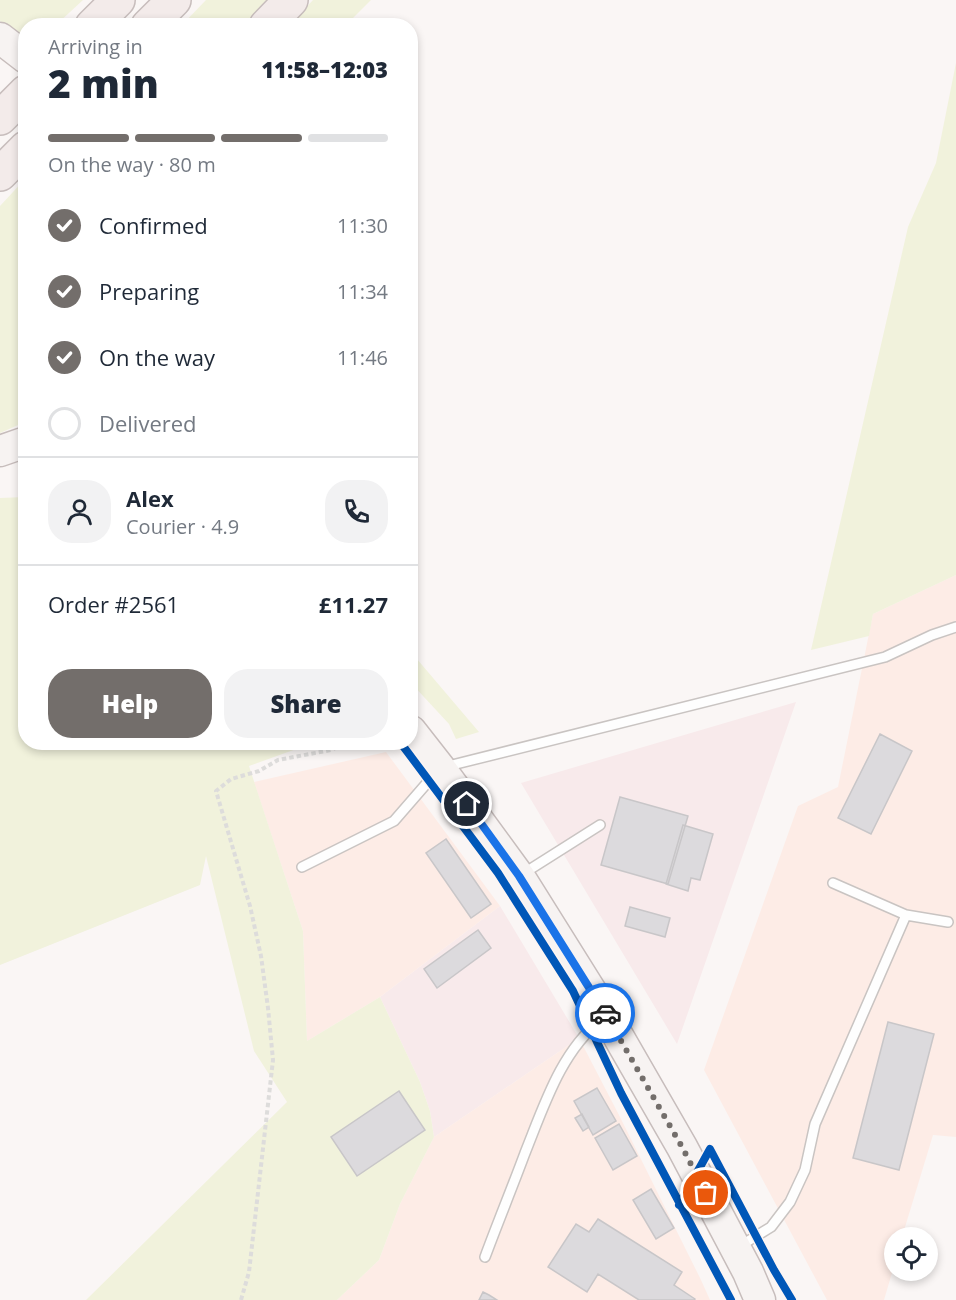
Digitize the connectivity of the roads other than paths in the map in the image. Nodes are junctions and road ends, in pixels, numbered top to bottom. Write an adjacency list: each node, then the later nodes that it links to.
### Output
1 (118, 0): 4 (highway)
2 (174, 0): 5 (highway)
3 (291, 0): 6 (highway)
4 (100, 18)
5 (156, 18)
6 (274, 18)
7 (0, 38): 8 (main road)
8 (18, 52)
9 (18, 100): 10 (highway)
10 (0, 118)
11 (18, 156): 12 (highway)
12 (0, 174)
13 (18, 445): 14 (main road)
14 (0, 452): 15 (main road)
15 (18, 452)
16 (956, 627): 18 (lane)
17 (418, 740): 18 (main road)
18 (440, 768): 20 (lane); 21 (main road)
19 (600, 825): 21 (lane)
20 (302, 867)
21 (519, 876): 25 (main road)
22 (833, 883): 23 (lane)
23 (906, 915): 24 (lane); 27 (lane)
24 (948, 922)
25 (606, 1015): 26 (lane); 27 (main road)
26 (485, 1257)
27 (742, 1261): 28 (main road); 29 (main road)
28 (760, 1300)
29 (770, 1300)

